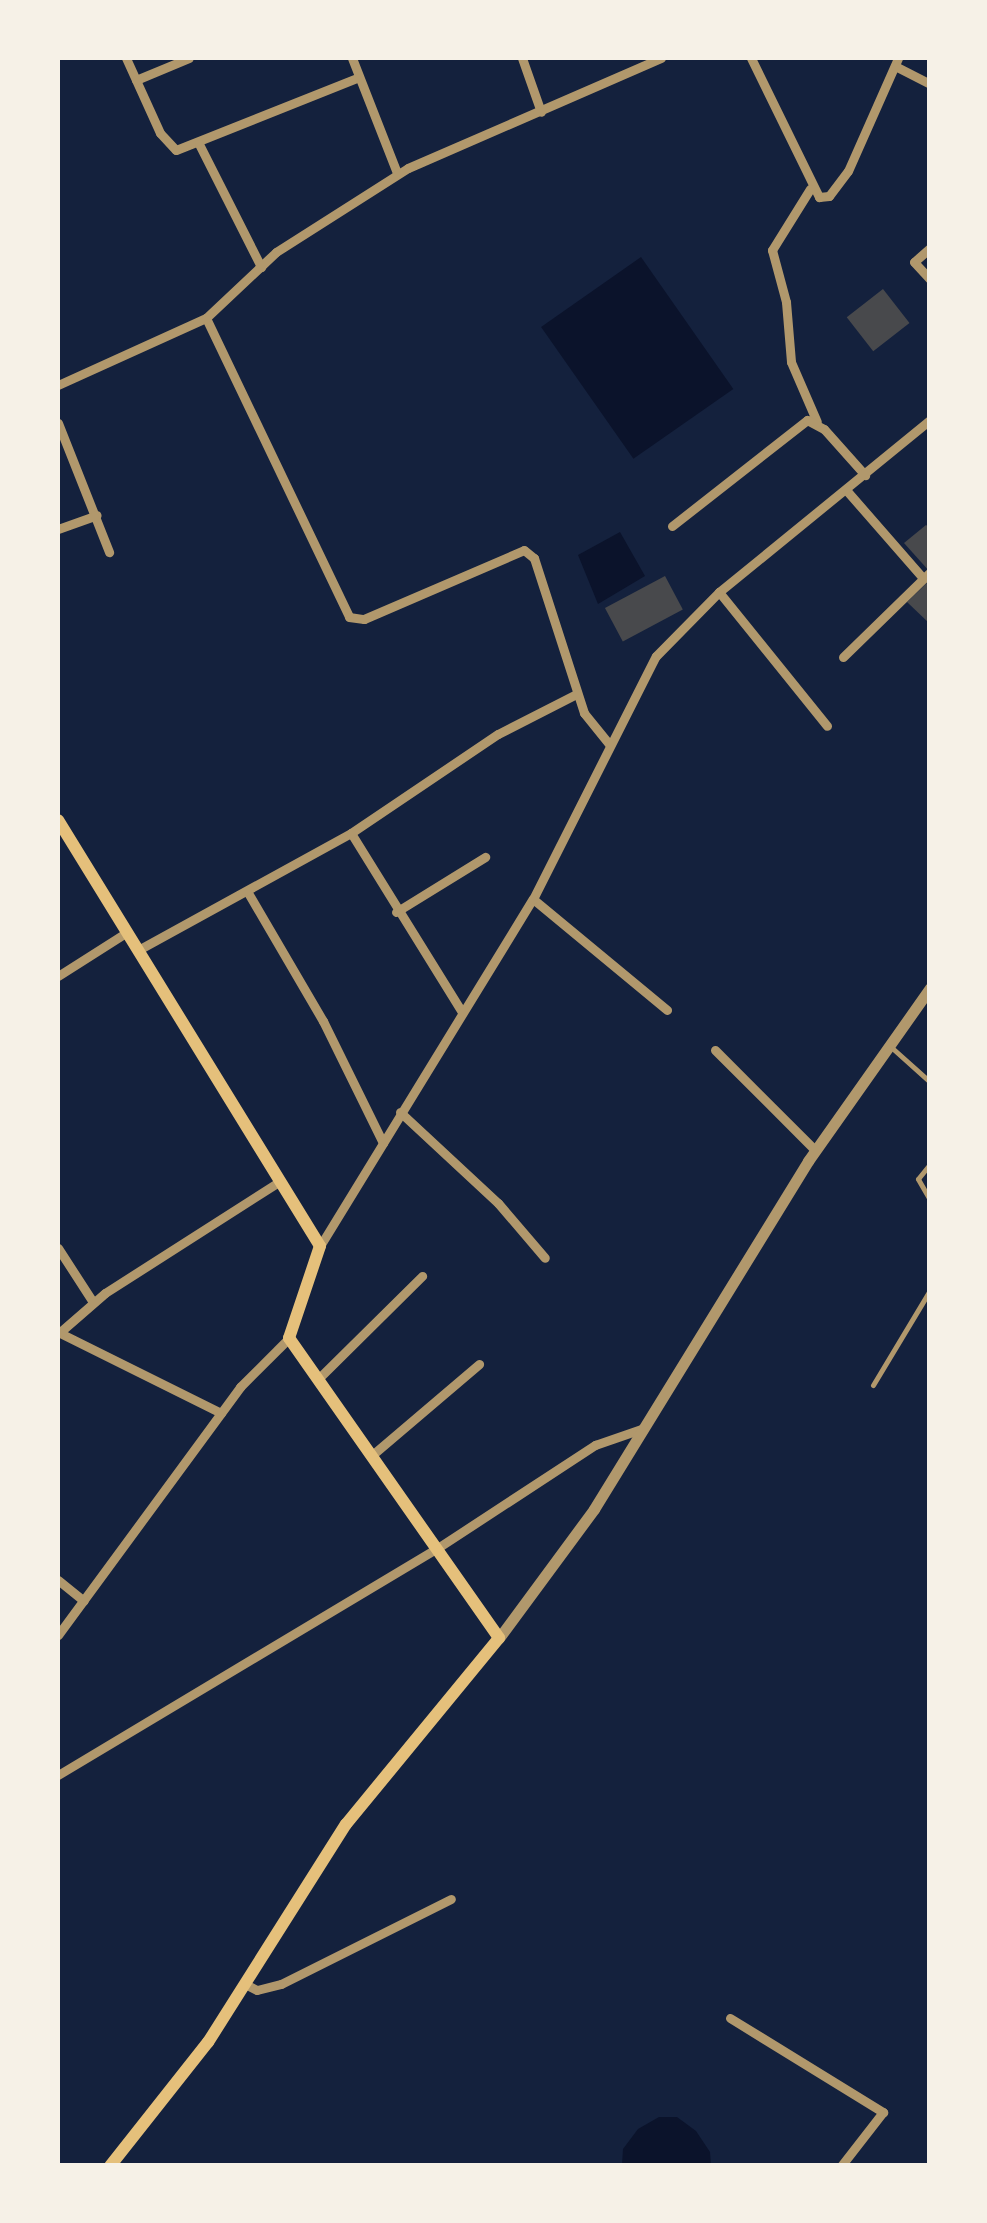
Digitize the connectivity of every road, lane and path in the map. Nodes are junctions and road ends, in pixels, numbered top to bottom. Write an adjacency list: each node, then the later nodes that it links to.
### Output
1 (126, 58): 9 (street)
2 (189, 58): 9 (street)
3 (352, 58): 8 (street)
4 (522, 58): 11 (street)
5 (661, 58): 11 (street)
6 (751, 58): 14 (street)
7 (897, 62): 10 (street); 14 (street)
8 (359, 77): 12 (street); 13 (street)
9 (136, 80): 12 (street)
10 (930, 84)
11 (541, 112): 13 (street)
12 (199, 144): 16 (street)
13 (397, 174): 16 (street)
14 (810, 189): 21 (street)
15 (930, 248): 17 (street)
16 (261, 267): 18 (street)
17 (930, 278)
18 (206, 318): 19 (street); 32 (street)
19 (58, 385)
20 (930, 420): 23 (street)
21 (816, 422): 23 (street); 26 (street)
22 (58, 423): 25 (street)
23 (865, 475): 24 (street)
24 (847, 491): 29 (street); 30 (street)
25 (97, 515): 27 (street); 28 (street)
26 (672, 526)
27 (58, 529)
28 (110, 552)
29 (926, 576): 31 (street)
30 (719, 592): 33 (street); 34 (street)
31 (843, 657)
32 (576, 694): 34 (street); 36 (street)
33 (827, 726)
34 (610, 744): 39 (street)
35 (58, 820): 41 (main road)
36 (351, 834): 38 (street); 40 (street)
37 (485, 857): 40 (street)
38 (248, 891): 42 (street); 51 (street)
39 (533, 898): 45 (street); 46 (street)
40 (396, 912): 46 (street)
41 (127, 932): 42 (main road); 43 (street)
42 (140, 950): 54 (main road)
43 (58, 976)
44 (930, 988): 47 (street)
45 (667, 1010)
46 (462, 1012): 50 (street)
47 (888, 1044): 49 (lane); 52 (street)
48 (715, 1050): 52 (street)
49 (930, 1082)
50 (400, 1112): 51 (street); 58 (street)
51 (383, 1144): 56 (street)
52 (815, 1150): 68 (street)
53 (930, 1164): 55 (lane)
54 (280, 1182): 56 (main road); 61 (street)
55 (930, 1200)
56 (320, 1246): 63 (main road)
57 (58, 1248): 61 (street)
58 (544, 1258)
59 (422, 1276): 65 (street)
60 (930, 1290): 66 (lane)
61 (93, 1302): 62 (street)
62 (58, 1332): 67 (street)
63 (288, 1338): 65 (main road); 67 (street)
64 (479, 1364): 69 (street)
65 (317, 1380): 69 (main road)
66 (874, 1385)
67 (221, 1413): 72 (street)
68 (644, 1428): 70 (street); 74 (street)
69 (371, 1456): 70 (main road)
70 (434, 1551): 74 (main road); 75 (street)
71 (58, 1580): 72 (street)
72 (84, 1602): 73 (street)
73 (58, 1636)
74 (498, 1638): 77 (main road)
75 (58, 1775)
76 (452, 1899): 77 (street)
77 (245, 1984): 79 (main road)
78 (730, 2018): 80 (street)
79 (110, 2166)
80 (841, 2166)

